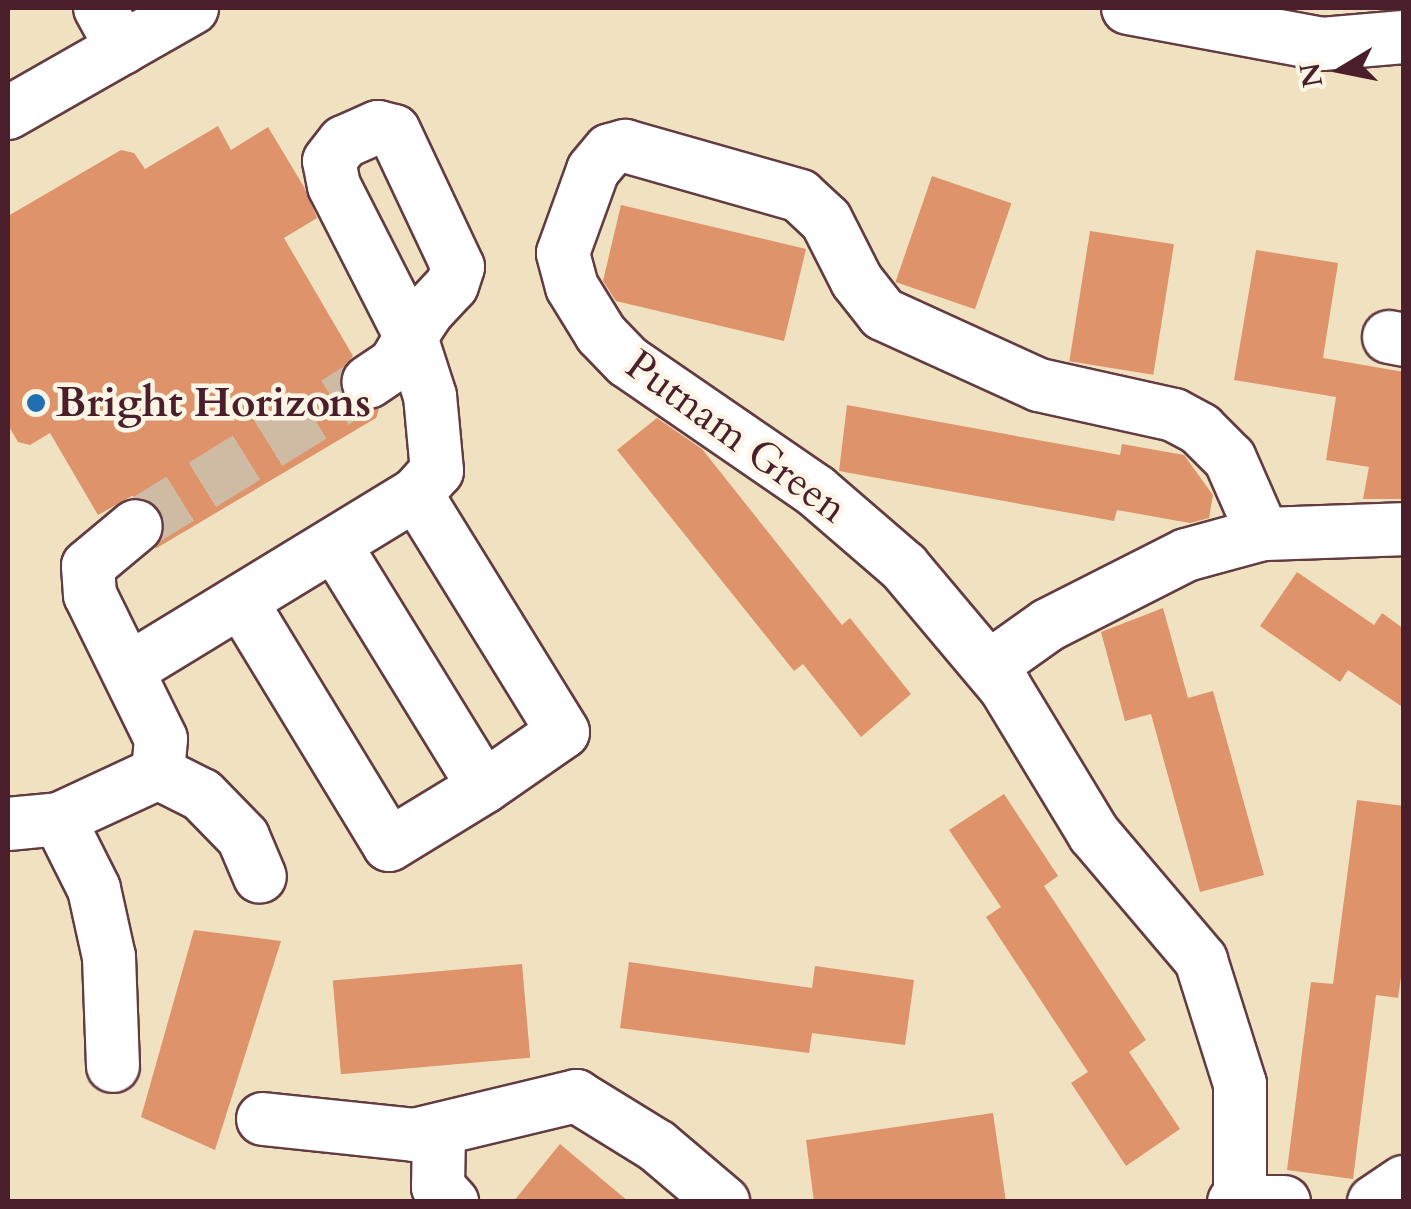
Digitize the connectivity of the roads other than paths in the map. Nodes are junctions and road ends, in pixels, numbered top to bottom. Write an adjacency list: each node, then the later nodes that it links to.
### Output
1 (192, 8): 3 (street)
2 (1128, 8): 4 (street)
3 (111, 28): 5 (street)
4 (1401, 29)
5 (8, 114)
6 (368, 382): 7 (street)
7 (416, 494): 11 (street); 16 (street)
8 (136, 526): 14 (street)
9 (1404, 529): 10 (street)
10 (1263, 534): 13 (street); 13 (street, Putnam Green)
11 (334, 544): 12 (street); 16 (street)
12 (242, 603): 14 (street); 16 (street)
13 (989, 667): 24 (street, Putnam Green)
14 (130, 669): 15 (street)
15 (158, 774): 17 (street); 19 (street)
16 (484, 787)
17 (59, 819): 18 (street); 20 (street)
18 (8, 824)
19 (260, 877)
20 (113, 1066)
21 (263, 1120): 22 (street)
22 (439, 1131): 25 (street); 26 (street)
23 (1404, 1182): 27 (street)
24 (1253, 1201)
25 (452, 1202)
26 (723, 1202)
27 (1374, 1202)

